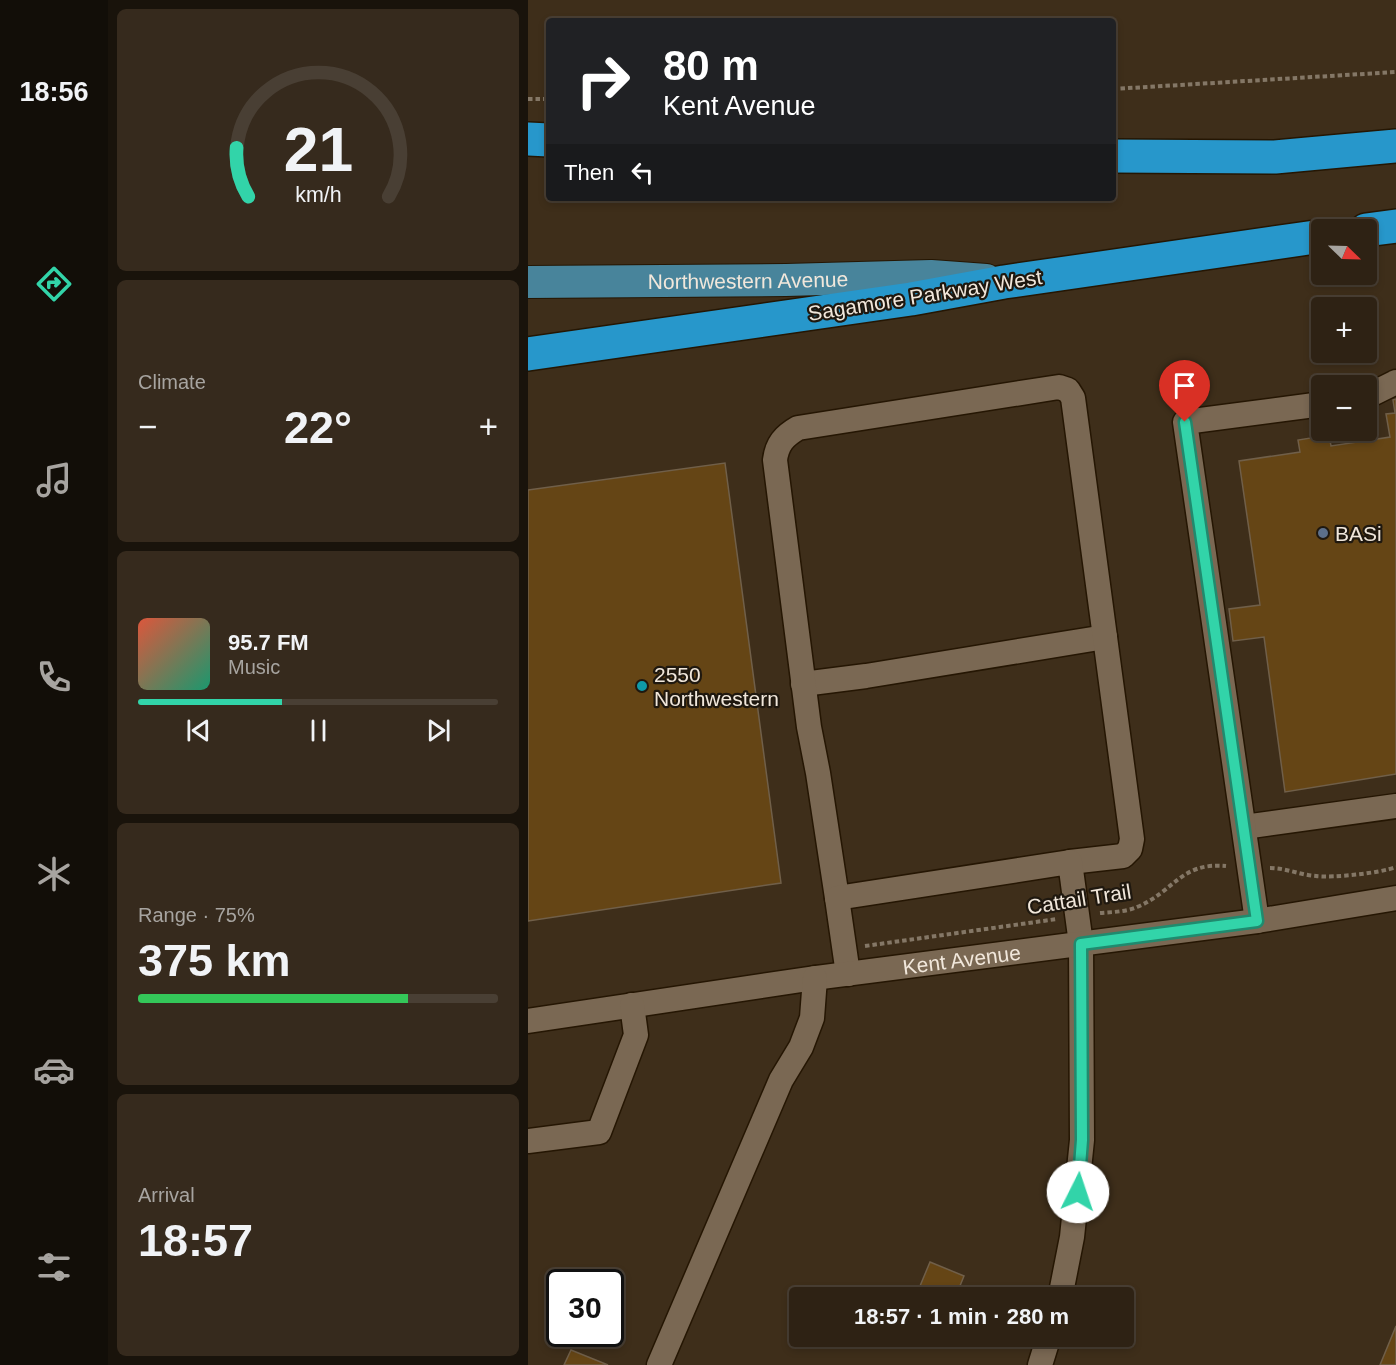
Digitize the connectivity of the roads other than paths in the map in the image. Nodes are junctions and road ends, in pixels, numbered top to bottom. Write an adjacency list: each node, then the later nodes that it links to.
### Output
1 (528, 139): 2 (highway)
2 (546, 140)
3 (1396, 146): 4 (highway)
4 (1116, 156)
5 (1396, 226): 6 (highway)
6 (1377, 229)
7 (1311, 238): 9 (highway, Sagamore Parkway West)
8 (528, 282): 9 (main road, Northwestern Avenue)
9 (1004, 282): 10 (highway, Sagamore Parkway West)
10 (528, 354)
11 (1396, 382): 12 (street)
12 (1377, 392)
13 (1311, 405): 17 (street)
14 (1105, 637): 15 (street); 15 (street); 18 (street)
15 (803, 684): 19 (street)
16 (1396, 806): 17 (street)
17 (1244, 827): 21 (street)
18 (1070, 862): 19 (street); 22 (street)
19 (837, 898): 23 (street)
20 (1396, 898): 21 (street, Kent Avenue)
21 (1257, 921): 22 (street, Kent Avenue)
22 (1081, 944): 23 (street, Kent Avenue); 28 (street)
23 (848, 974): 24 (street, Kent Avenue)
24 (815, 978): 25 (street, Kent Avenue); 30 (street)
25 (632, 1005): 26 (street, Kent Avenue); 27 (street)
26 (528, 1021)
27 (528, 1142)
28 (1062, 1287)
29 (1046, 1347): 31 (street)
30 (659, 1365)
31 (1040, 1365)

